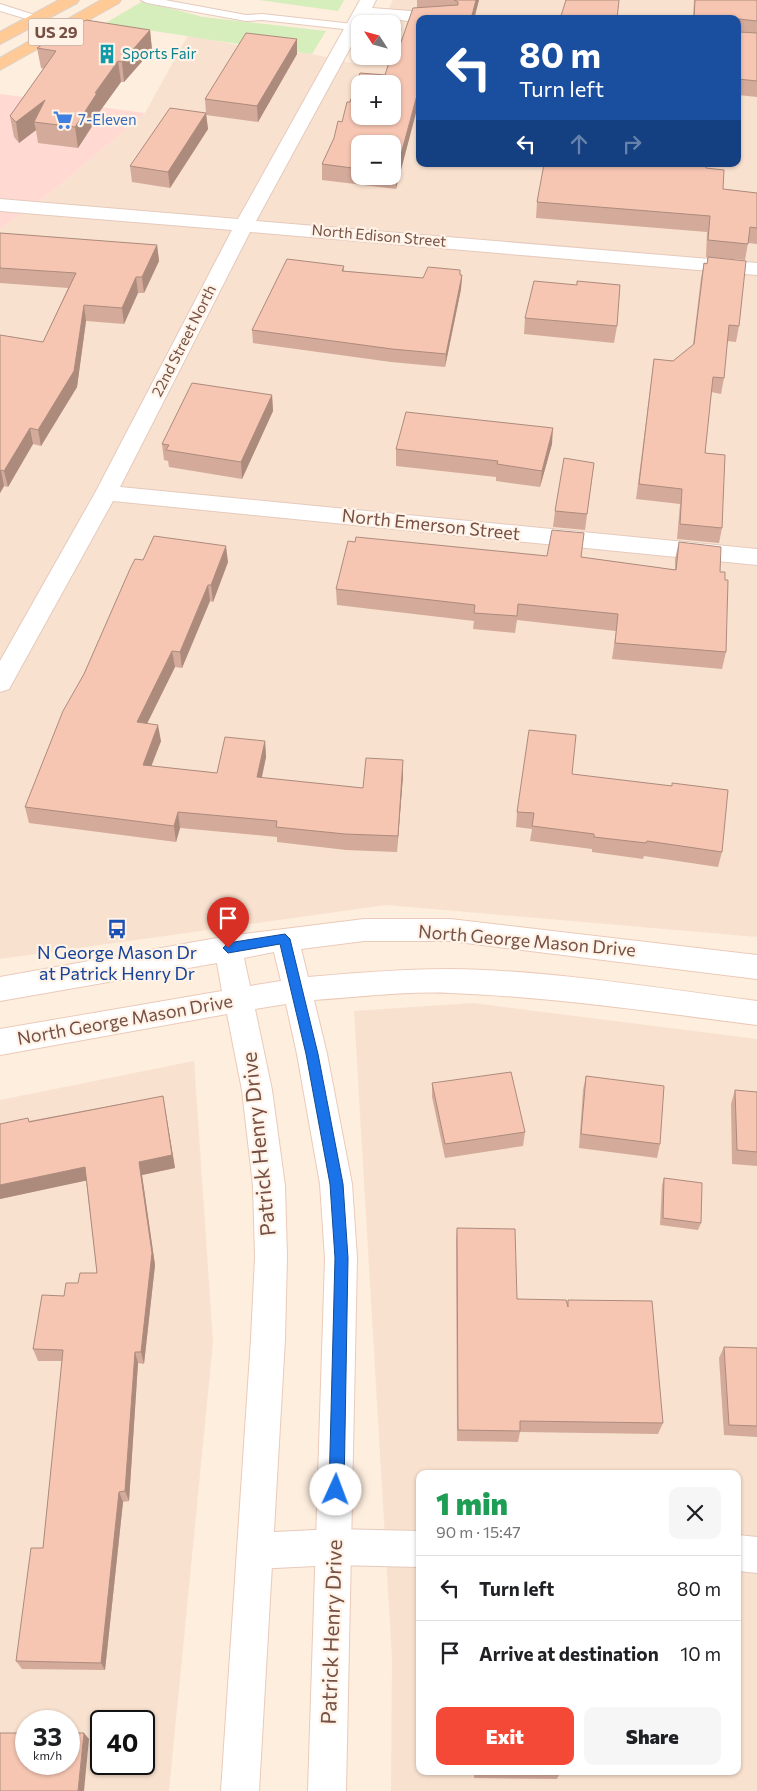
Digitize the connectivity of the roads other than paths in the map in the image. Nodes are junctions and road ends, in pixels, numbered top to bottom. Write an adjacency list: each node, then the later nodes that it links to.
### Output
1 (70, 0): 7 (main road, US 29)
2 (113, 0): 9 (main road, US 29)
3 (147, 0): 5 (lane)
4 (0, 8): 7 (lane)
5 (361, 13): 6 (street); 11 (street, 22nd Street North)
6 (416, 17)
7 (37, 19): 8 (main road, US 29)
8 (0, 39)
9 (0, 65)
10 (0, 205): 11 (street, North Edison Street)
11 (244, 225): 12 (street, North Edison Street); 13 (street, 22nd Street North)
12 (757, 268)
13 (106, 493): 14 (street, North Emerson Street); 15 (street, 22nd Street North)
14 (757, 558)
15 (0, 683)
16 (285, 939): 17 (street, North George Mason Drive); 18 (street, North George Mason Drive); 20 (street, Patrick Henry Drive)
17 (228, 948): 19 (street, North George Mason Drive); 21 (street, Patrick Henry Drive)
18 (757, 967)
19 (0, 989)
20 (296, 990): 21 (street, North George Mason Drive); 22 (street, North George Mason Drive); 24 (street, Patrick Henry Drive)
21 (240, 1000): 23 (street, North George Mason Drive); 26 (street, Patrick Henry Drive)
22 (757, 1013)
23 (0, 1042)
24 (335, 1547): 25 (street); 26 (street); 30 (street, Patrick Henry Drive)
25 (416, 1549)
26 (255, 1550): 29 (street, Patrick Henry Drive)
27 (741, 1554): 28 (street)
28 (757, 1555)
29 (240, 1791)
30 (327, 1791)

